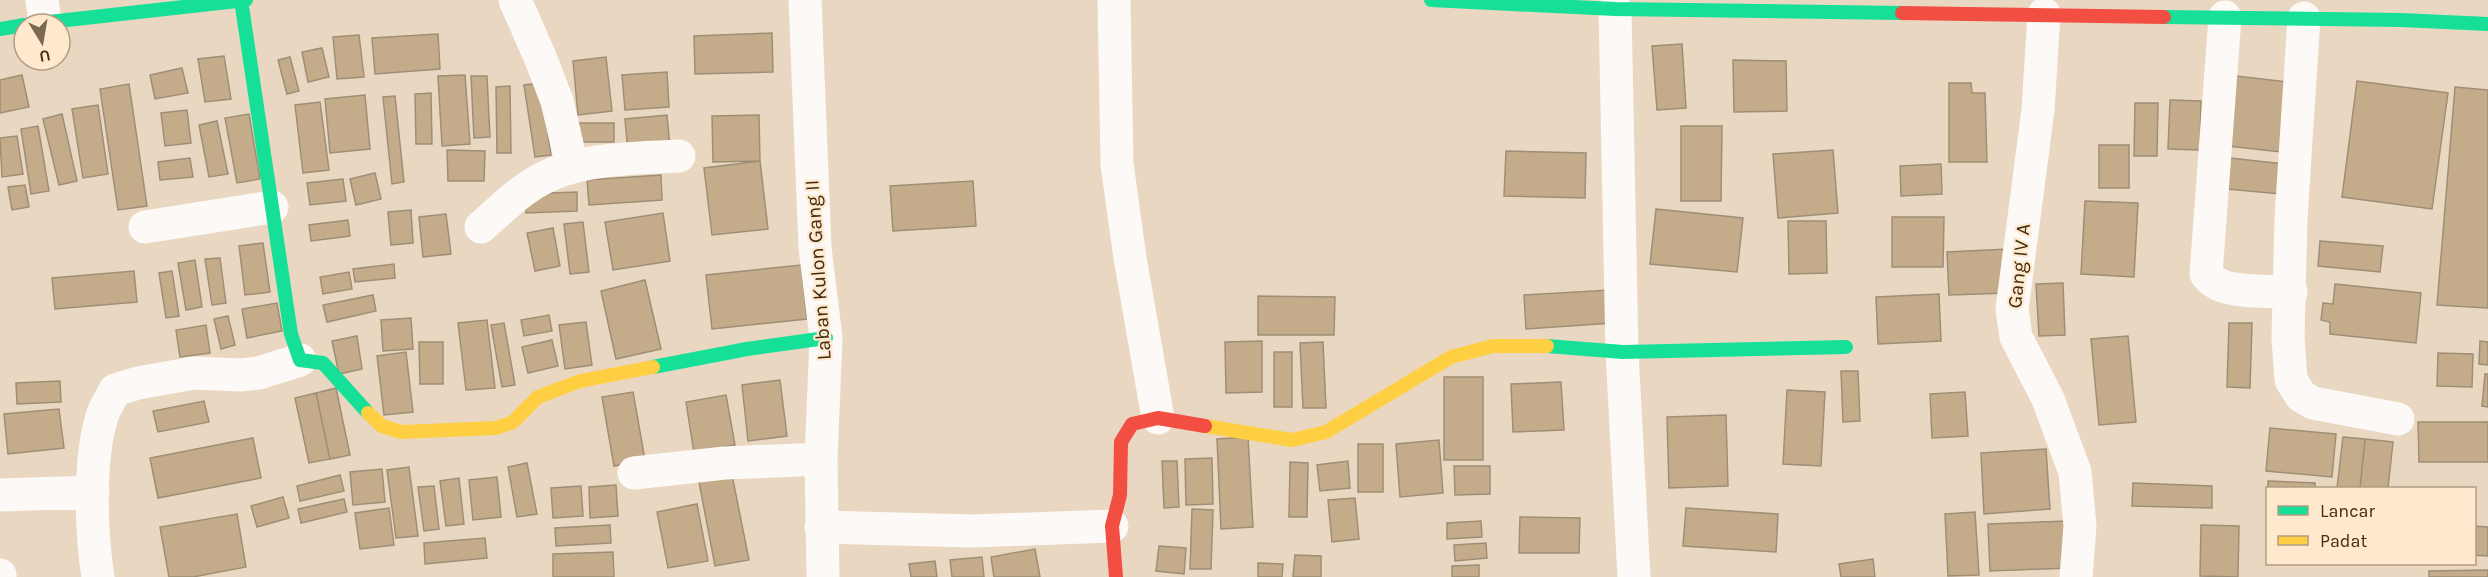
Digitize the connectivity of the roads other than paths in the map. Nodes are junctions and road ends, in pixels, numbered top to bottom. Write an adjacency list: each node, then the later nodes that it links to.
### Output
1 (241, 0): 2 (street); 10 (street); 16 (street)
2 (246, 0)
3 (515, 0): 15 (street)
4 (805, 0): 20 (street, Laban Kulon Gang II)
5 (1114, 0): 24 (street)
6 (1431, 0): 8 (street)
7 (1809, 6): 8 (street); 9 (street)
8 (1615, 9): 22 (street)
9 (2044, 14): 11 (street); 36 (street, Gang IV A)
10 (72, 15)
11 (2225, 17): 12 (street); 19 (street)
12 (2304, 18): 13 (street); 19 (street)
13 (2488, 24)
14 (679, 156): 15 (street)
15 (572, 166): 17 (street)
16 (272, 207): 18 (street); 23 (street)
17 (481, 226)
18 (145, 227)
19 (2291, 292): 25 (street)
20 (826, 338): 23 (street); 26 (street, Laban Kulon Gang II)
21 (1846, 347): 22 (street)
22 (1622, 352): 24 (street); 35 (street)
23 (300, 360): 28 (street)
24 (1158, 418): 30 (street)
25 (2398, 419)
26 (821, 459): 27 (street); 31 (street, Laban Kulon Gang II)
27 (634, 473)
28 (93, 492): 29 (street); 32 (street)
29 (0, 495)
30 (1112, 526): 31 (street); 34 (street)
31 (821, 527): 33 (street, Laban Kulon Gang II)
32 (98, 577)
33 (823, 577)
34 (1116, 577)
35 (1634, 577)
36 (2076, 577)

